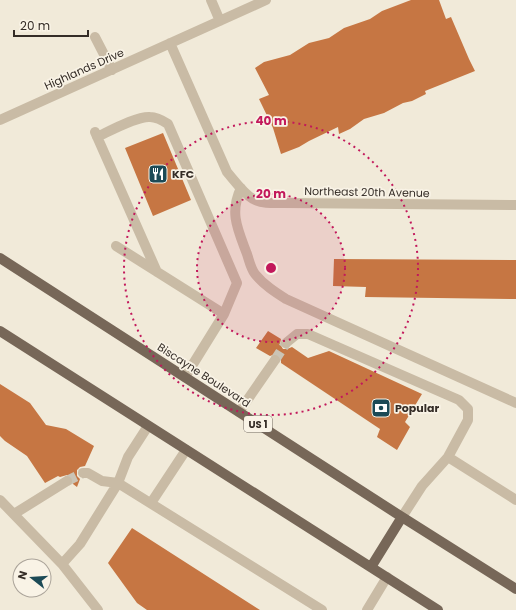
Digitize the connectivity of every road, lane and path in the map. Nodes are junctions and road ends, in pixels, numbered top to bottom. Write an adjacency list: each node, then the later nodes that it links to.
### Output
1 (211, 0): 3 (street)
2 (266, 0): 3 (street, Highlands Drive)
3 (220, 21): 5 (street, Highlands Drive)
4 (95, 37): 6 (street)
5 (170, 43): 6 (street, Highlands Drive); 8 (street, Northeast 20th Avenue)
6 (112, 70): 7 (street, Highlands Drive)
7 (0, 120)
8 (241, 188): 9 (street, Northeast 20th Avenue); 18 (street)
9 (516, 206)
10 (116, 246): 12 (street)
11 (0, 258): 17 (main road, Biscayne Boulevard / US 1)
12 (157, 272): 13 (street); 13 (street)
13 (224, 314): 17 (street)
14 (0, 331): 20 (main road)
15 (286, 343): 22 (street)
16 (274, 360): 19 (street)
17 (185, 377): 19 (main road, Biscayne Boulevard / US 1)
18 (516, 403)
19 (239, 412): 30 (main road, Biscayne Boulevard / US 1)
20 (148, 426): 21 (main road); 25 (street)
21 (186, 450): 28 (street); 32 (main road)
22 (448, 457): 27 (street); 30 (street)
23 (83, 473): 25 (street)
24 (67, 481): 29 (street)
25 (118, 483): 28 (street); 31 (street)
26 (0, 500): 29 (street)
27 (516, 500)
28 (151, 503): 36 (street)
29 (14, 514): 31 (street)
30 (402, 517): 32 (main road); 34 (main road, Biscayne Boulevard / US 1)
31 (62, 564): 35 (street)
32 (371, 567): 33 (main road)
33 (387, 577): 37 (street); 38 (main road)
34 (516, 589)
35 (98, 610)
36 (322, 610)
37 (367, 610)
38 (438, 610)

